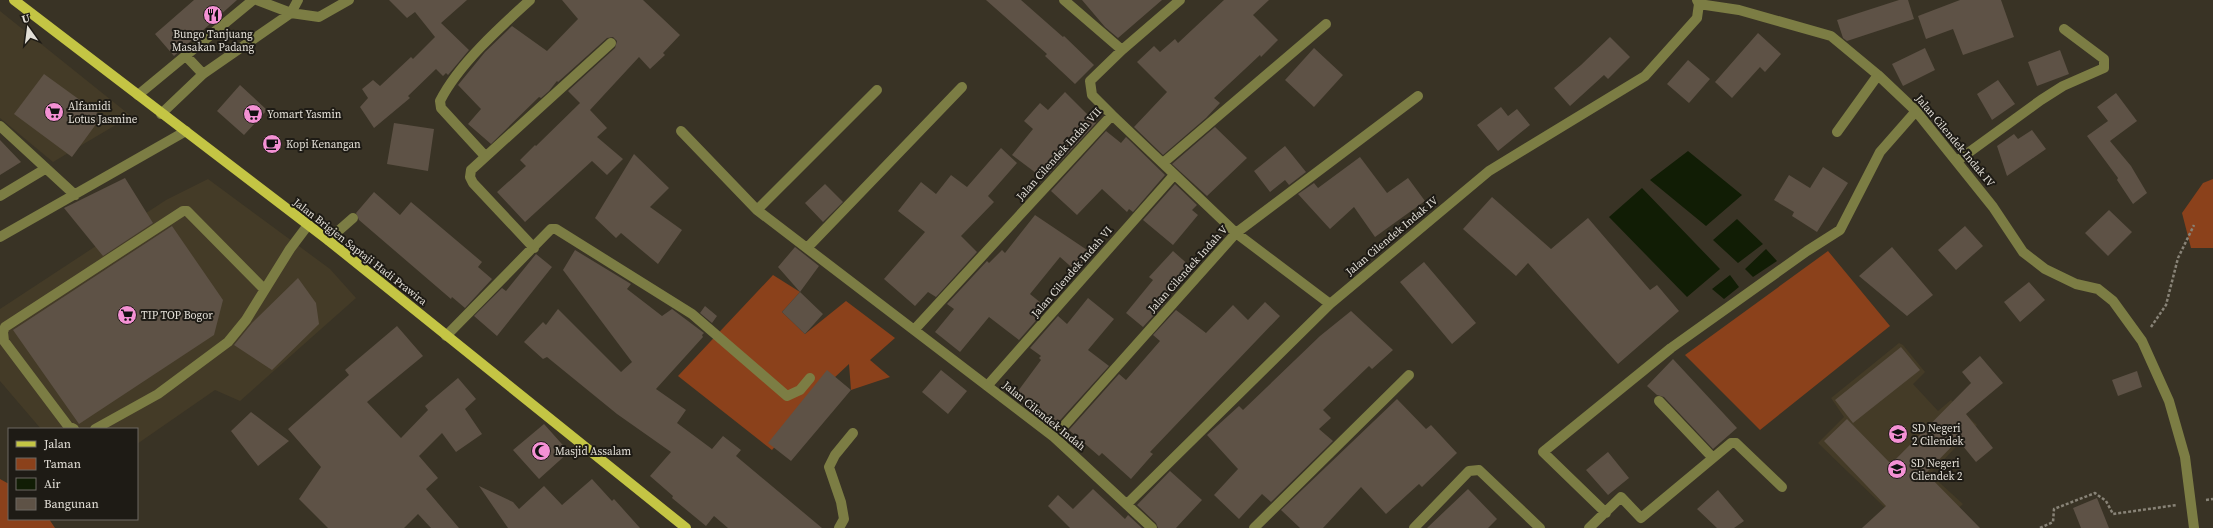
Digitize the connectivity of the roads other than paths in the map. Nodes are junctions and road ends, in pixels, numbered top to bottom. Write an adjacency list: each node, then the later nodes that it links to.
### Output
1 (14, 0): 20 (main road, Jalan Brigjen Saptaji Hadi Prawira)
2 (253, 0): 15 (street)
3 (257, 0): 10 (street)
4 (298, 0): 10 (street)
5 (349, 0): 10 (street)
6 (530, 0): 29 (street)
7 (1064, 0): 14 (street)
8 (1180, 0): 14 (street, Jalan Cilendek Indah VII)
9 (1698, 2): 17 (street, Jalan Cilendek Indak IV); 45 (street, Jalan Cilendek Indak IV)
10 (291, 13): 16 (street)
11 (1326, 24): 31 (street)
12 (2064, 29): 30 (street)
13 (611, 43): 29 (street)
14 (1122, 50): 24 (street, Jalan Cilendek Indah VII)
15 (186, 56): 16 (street); 20 (street)
16 (203, 74): 23 (street)
17 (1878, 75): 22 (street, Jalan Cilendek Indak IV); 28 (street)
18 (962, 87): 43 (street)
19 (877, 90): 36 (street)
20 (138, 95): 23 (main road, Jalan Brigjen Saptaji Hadi Prawira)
21 (1418, 96): 39 (street, Jalan Cilendek Indah V)
22 (1916, 111): 30 (street, Jalan Cilendek Indak IV); 59 (street)
23 (161, 114): 26 (main road, Jalan Brigjen Saptaji Hadi Prawira)
24 (1112, 115): 31 (street); 46 (street, Jalan Cilendek Indah VII)
25 (0, 126): 32 (street)
26 (186, 131): 34 (street); 38 (main road, Jalan Brigjen Saptaji Hadi Prawira)
27 (681, 131): 36 (street, Jalan Cilendek Indah)
28 (1837, 132)
29 (485, 156): 42 (street)
30 (1957, 161): 67 (street, Jalan Cilendek Indak IV)
31 (1163, 163): 33 (street)
32 (45, 169): 34 (street); 35 (street)
33 (1174, 175): 39 (street); 50 (street, Jalan Cilendek Indah VI)
34 (75, 195): 40 (street)
35 (0, 196)
36 (757, 210): 43 (street, Jalan Cilendek Indah)
37 (353, 218): 41 (street)
38 (308, 225): 41 (main road, Jalan Brigjen Saptaji Hadi Prawira); 44 (street)
39 (1236, 233): 45 (street); 55 (street, Jalan Cilendek Indah V)
40 (0, 237)
41 (328, 240): 47 (main road, Jalan Brigjen Saptaji Hadi Prawira)
42 (534, 248): 47 (street); 49 (street)
43 (807, 248): 46 (street, Jalan Cilendek Indah)
44 (264, 290): 52 (street); 53 (street)
45 (1330, 304): 58 (street, Jalan Cilendek Indak IV)
46 (914, 330): 50 (street, Jalan Cilendek Indah)
47 (446, 336): 60 (main road, Jalan Brigjen Saptaji Hadi Prawira)
48 (1409, 375): 63 (street)
49 (810, 378)
50 (988, 386): 55 (street, Jalan Cilendek Indah)
51 (1659, 401): 56 (street)
52 (72, 428)
53 (97, 428)
54 (853, 433): 61 (street)
55 (1054, 437): 58 (street, Jalan Cilendek Indah)
56 (1712, 457): 57 (street); 59 (street)
57 (1782, 487)
58 (1127, 504): 62 (street, Jalan Cilendek Indah)
59 (1606, 513): 66 (street)
60 (686, 528)
61 (838, 528)
62 (1152, 528)
63 (1254, 528)
64 (1414, 528): 65 (street)
65 (1540, 528)
66 (1589, 528)
67 (2194, 528)

